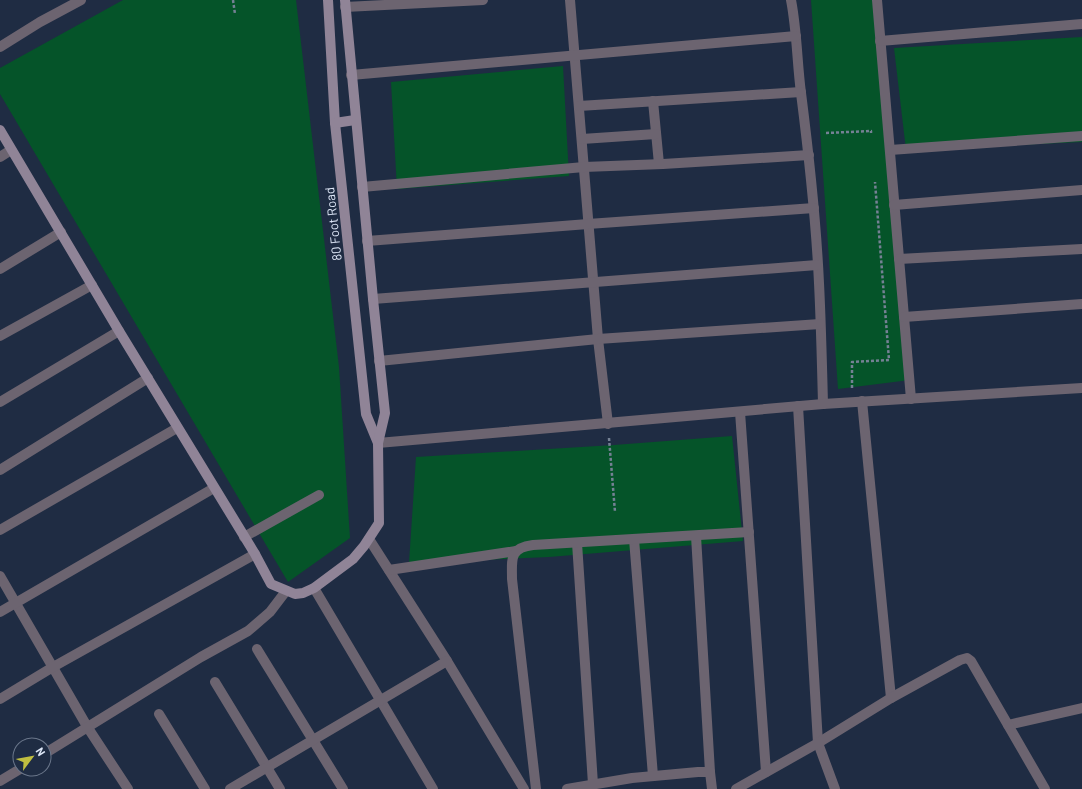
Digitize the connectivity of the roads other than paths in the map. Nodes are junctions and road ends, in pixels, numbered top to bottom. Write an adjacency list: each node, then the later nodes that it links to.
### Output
1 (81, 0): 11 (street)
2 (328, 0): 18 (street, 80 Foot Road)
3 (483, 0): 7 (street)
4 (570, 0): 12 (street)
5 (791, 0): 9 (street)
6 (877, 0): 10 (street)
7 (345, 4): 13 (street, 80 Foot Road)
8 (1082, 24): 10 (street)
9 (796, 36): 12 (street); 14 (street)
10 (880, 41): 24 (street)
11 (0, 47)
12 (575, 56): 13 (street); 16 (street)
13 (351, 75): 17 (street, 80 Foot Road)
14 (801, 92): 15 (street); 25 (street)
15 (653, 102): 16 (street); 20 (street)
16 (579, 106): 22 (street)
17 (356, 120): 18 (street); 29 (street, 80 Foot Road)
18 (335, 123): 60 (street, 80 Foot Road)
19 (0, 130): 23 (street)
20 (656, 134): 22 (street); 27 (street)
21 (1082, 136): 24 (street)
22 (582, 139): 28 (street)
23 (11, 150): 26 (street); 34 (street)
24 (890, 150): 31 (street)
25 (809, 155): 27 (street); 32 (street)
26 (0, 157)
27 (658, 164): 28 (street)
28 (584, 167): 29 (street); 33 (street)
29 (362, 187): 35 (street, 80 Foot Road)
30 (1082, 190): 31 (street)
31 (894, 205): 37 (street)
32 (814, 208): 33 (street); 38 (street)
33 (588, 224): 35 (street); 40 (street)
34 (61, 232): 39 (street); 41 (street)
35 (367, 241): 42 (street, 80 Foot Road)
36 (1082, 249): 37 (street)
37 (899, 259): 44 (street)
38 (818, 265): 40 (street); 45 (street)
39 (0, 269)
40 (593, 282): 42 (street); 48 (street)
41 (92, 285): 46 (street); 47 (street)
42 (373, 299): 49 (street, 80 Foot Road)
43 (1082, 304): 44 (street)
44 (904, 317): 52 (street)
45 (820, 324): 48 (street); 55 (street)
46 (119, 331): 50 (street); 53 (street)
47 (0, 336)
48 (598, 339): 49 (street); 58 (street)
49 (379, 361): 60 (street, 80 Foot Road)
50 (148, 378): 59 (street); 61 (street)
51 (1082, 388): 52 (street)
52 (911, 398): 54 (street)
53 (0, 402)
54 (858, 402): 55 (street); 83 (street)
55 (823, 404): 56 (street)
56 (798, 406): 57 (street); 91 (street)
57 (740, 412): 58 (street); 65 (street)
58 (608, 424): 60 (street)
59 (177, 428): 62 (street); 64 (street)
60 (378, 443): 68 (street, 80 Foot Road)
61 (0, 470)
62 (214, 488): 67 (street); 77 (street)
63 (318, 495): 67 (street)
64 (0, 530)
65 (749, 532): 66 (street); 95 (street)
66 (696, 536): 69 (street); 94 (street)
67 (244, 537): 72 (street)
68 (369, 539): 73 (street); 75 (street)
69 (634, 539): 70 (street); 97 (street)
70 (576, 542): 71 (street); 99 (street)
71 (516, 551): 73 (street); 107 (street)
72 (255, 554): 76 (street); 81 (street)
73 (389, 570): 80 (street)
74 (0, 576): 77 (street)
75 (314, 588): 76 (street); 85 (street)
76 (286, 591): 89 (street)
77 (16, 602): 78 (street); 81 (street)
78 (0, 612)
79 (257, 649): 90 (street)
80 (447, 661): 85 (street); 106 (street)
81 (53, 667): 84 (street); 89 (street)
82 (215, 682): 93 (street)
83 (891, 698): 88 (street); 91 (street)
84 (0, 699)
85 (379, 700): 90 (street); 105 (street)
86 (1082, 708): 88 (street)
87 (158, 714): 101 (street)
88 (1008, 725): 112 (street)
89 (88, 728): 92 (street); 100 (street)
90 (313, 740): 93 (street); 104 (street)
91 (818, 743): 95 (street); 111 (street)
92 (52, 749)
93 (266, 767): 102 (street); 103 (street)
94 (710, 772): 97 (street); 109 (street)
95 (766, 772): 110 (street)
96 (12, 774): 98 (street)
97 (653, 776): 99 (street)
98 (0, 781)
99 (593, 784): 108 (street)
100 (128, 789)
101 (205, 789)
102 (230, 789)
103 (280, 789)
104 (343, 789)
105 (433, 789)
106 (524, 789)
107 (536, 789)
108 (567, 789)
109 (712, 789)
110 (736, 789)
111 (835, 789)
112 (1045, 789)

